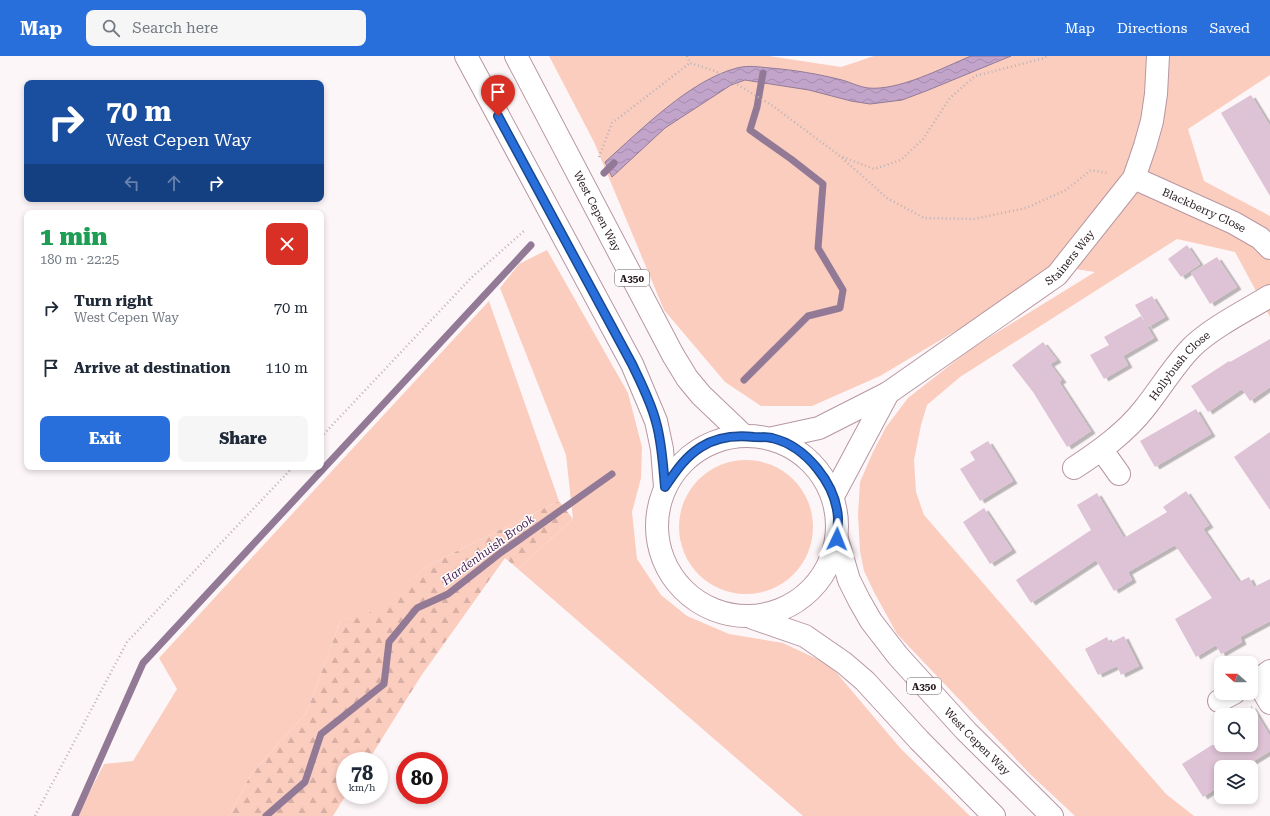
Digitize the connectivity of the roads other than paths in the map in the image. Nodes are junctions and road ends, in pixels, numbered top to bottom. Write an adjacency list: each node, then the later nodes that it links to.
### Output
1 (466, 56): 13 (main road)
2 (516, 56): 8 (main road, West Cepen Way / A350)
3 (1158, 56): 4 (main road, Stainers Way)
4 (1134, 178): 5 (main road, Blackberry Close); 7 (main road, Stainers Way)
5 (1270, 248)
6 (1270, 296): 10 (main road, Hollybush Close)
7 (888, 393): 9 (main road, Stainers Way); 14 (main road, Stainers Way)
8 (744, 436): 9 (main road); 13 (main road)
9 (773, 438): 14 (main road)
10 (1102, 450): 11 (main road, Hollybush Close); 12 (main road)
11 (1074, 468)
12 (1119, 474)
13 (665, 487): 16 (main road)
14 (833, 496): 15 (main road)
15 (837, 539): 16 (main road); 20 (main road, West Cepen Way / A350)
16 (750, 617): 19 (main road)
17 (1259, 679): 18 (main road)
18 (1270, 704)
19 (994, 816)
20 (1052, 816)

